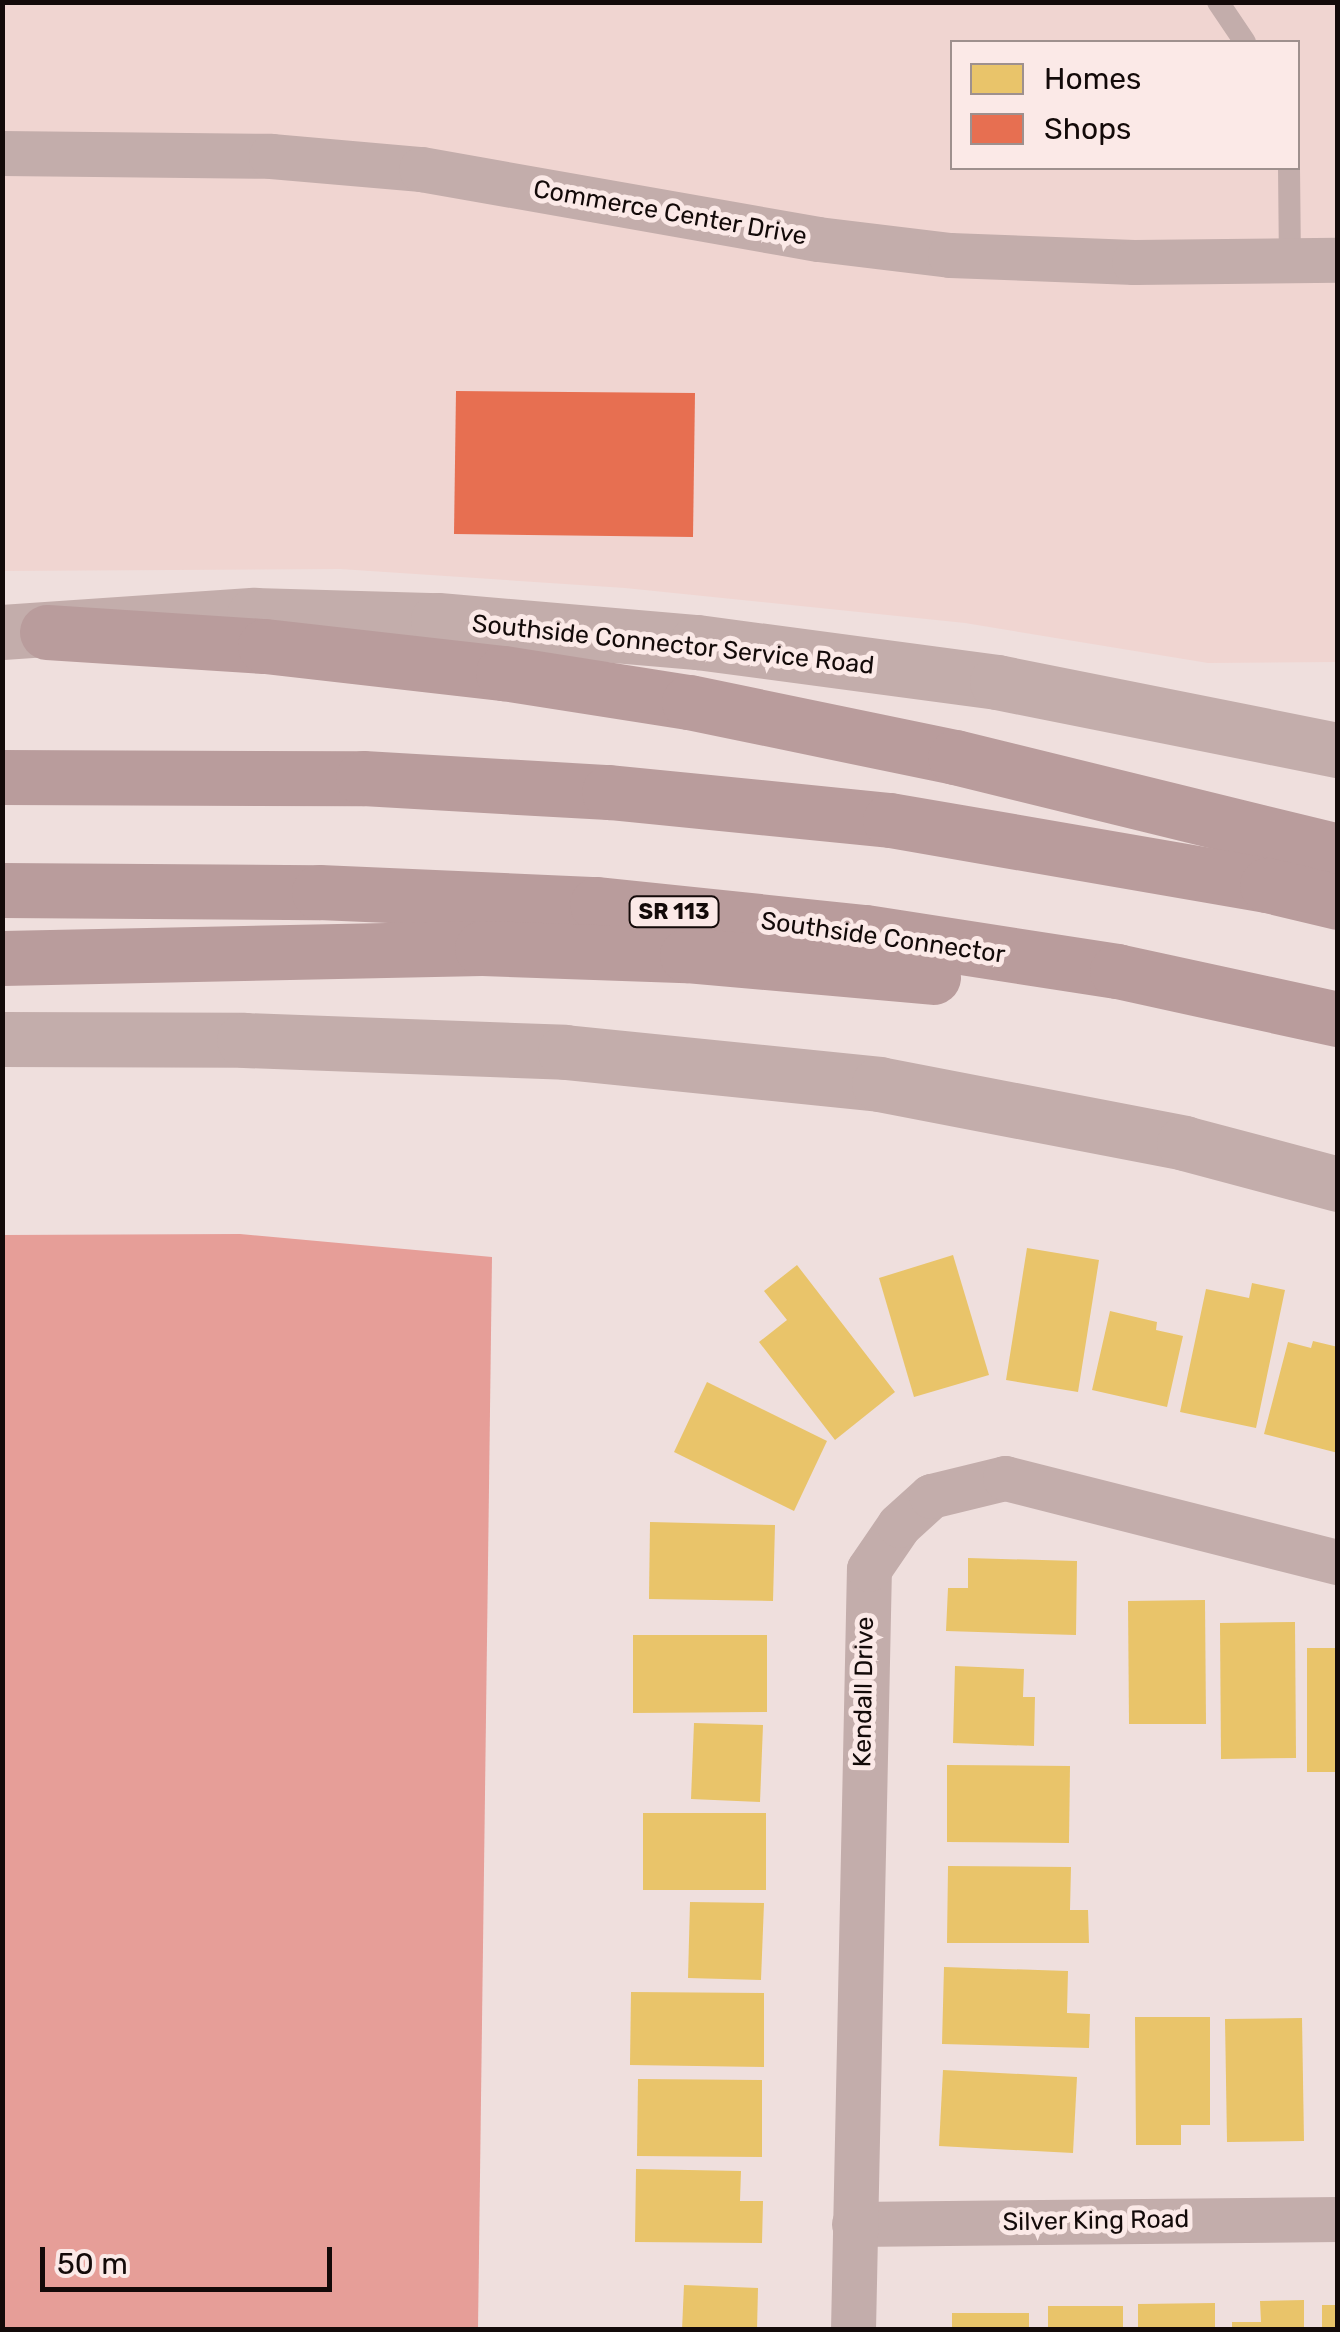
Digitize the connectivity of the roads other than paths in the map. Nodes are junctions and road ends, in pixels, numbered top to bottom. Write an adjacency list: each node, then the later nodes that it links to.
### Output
1 (1231, 7): 2 (lane)
2 (1243, 40)
3 (2, 153): 5 (street, Commerce Center Drive)
4 (1289, 170): 5 (lane)
5 (1290, 260): 6 (street, Commerce Center Drive)
6 (1338, 260)
7 (25, 632): 8 (street, Southside Connector Service Road); 10 (highway)
8 (1338, 750)
9 (2, 777): 12 (highway)
10 (1338, 851)
11 (2, 890): 14 (highway, Southside Connector / SR 113)
12 (1338, 902)
13 (2, 958): 16 (highway)
14 (1338, 1018)
15 (2, 1039): 17 (street)
16 (1338, 1046)
17 (1338, 1184)
18 (1338, 1562): 20 (street, Kendall Drive)
19 (1338, 2218): 20 (street, Silver King Road)
20 (854, 2224): 21 (street, Kendall Drive)
21 (852, 2330)

